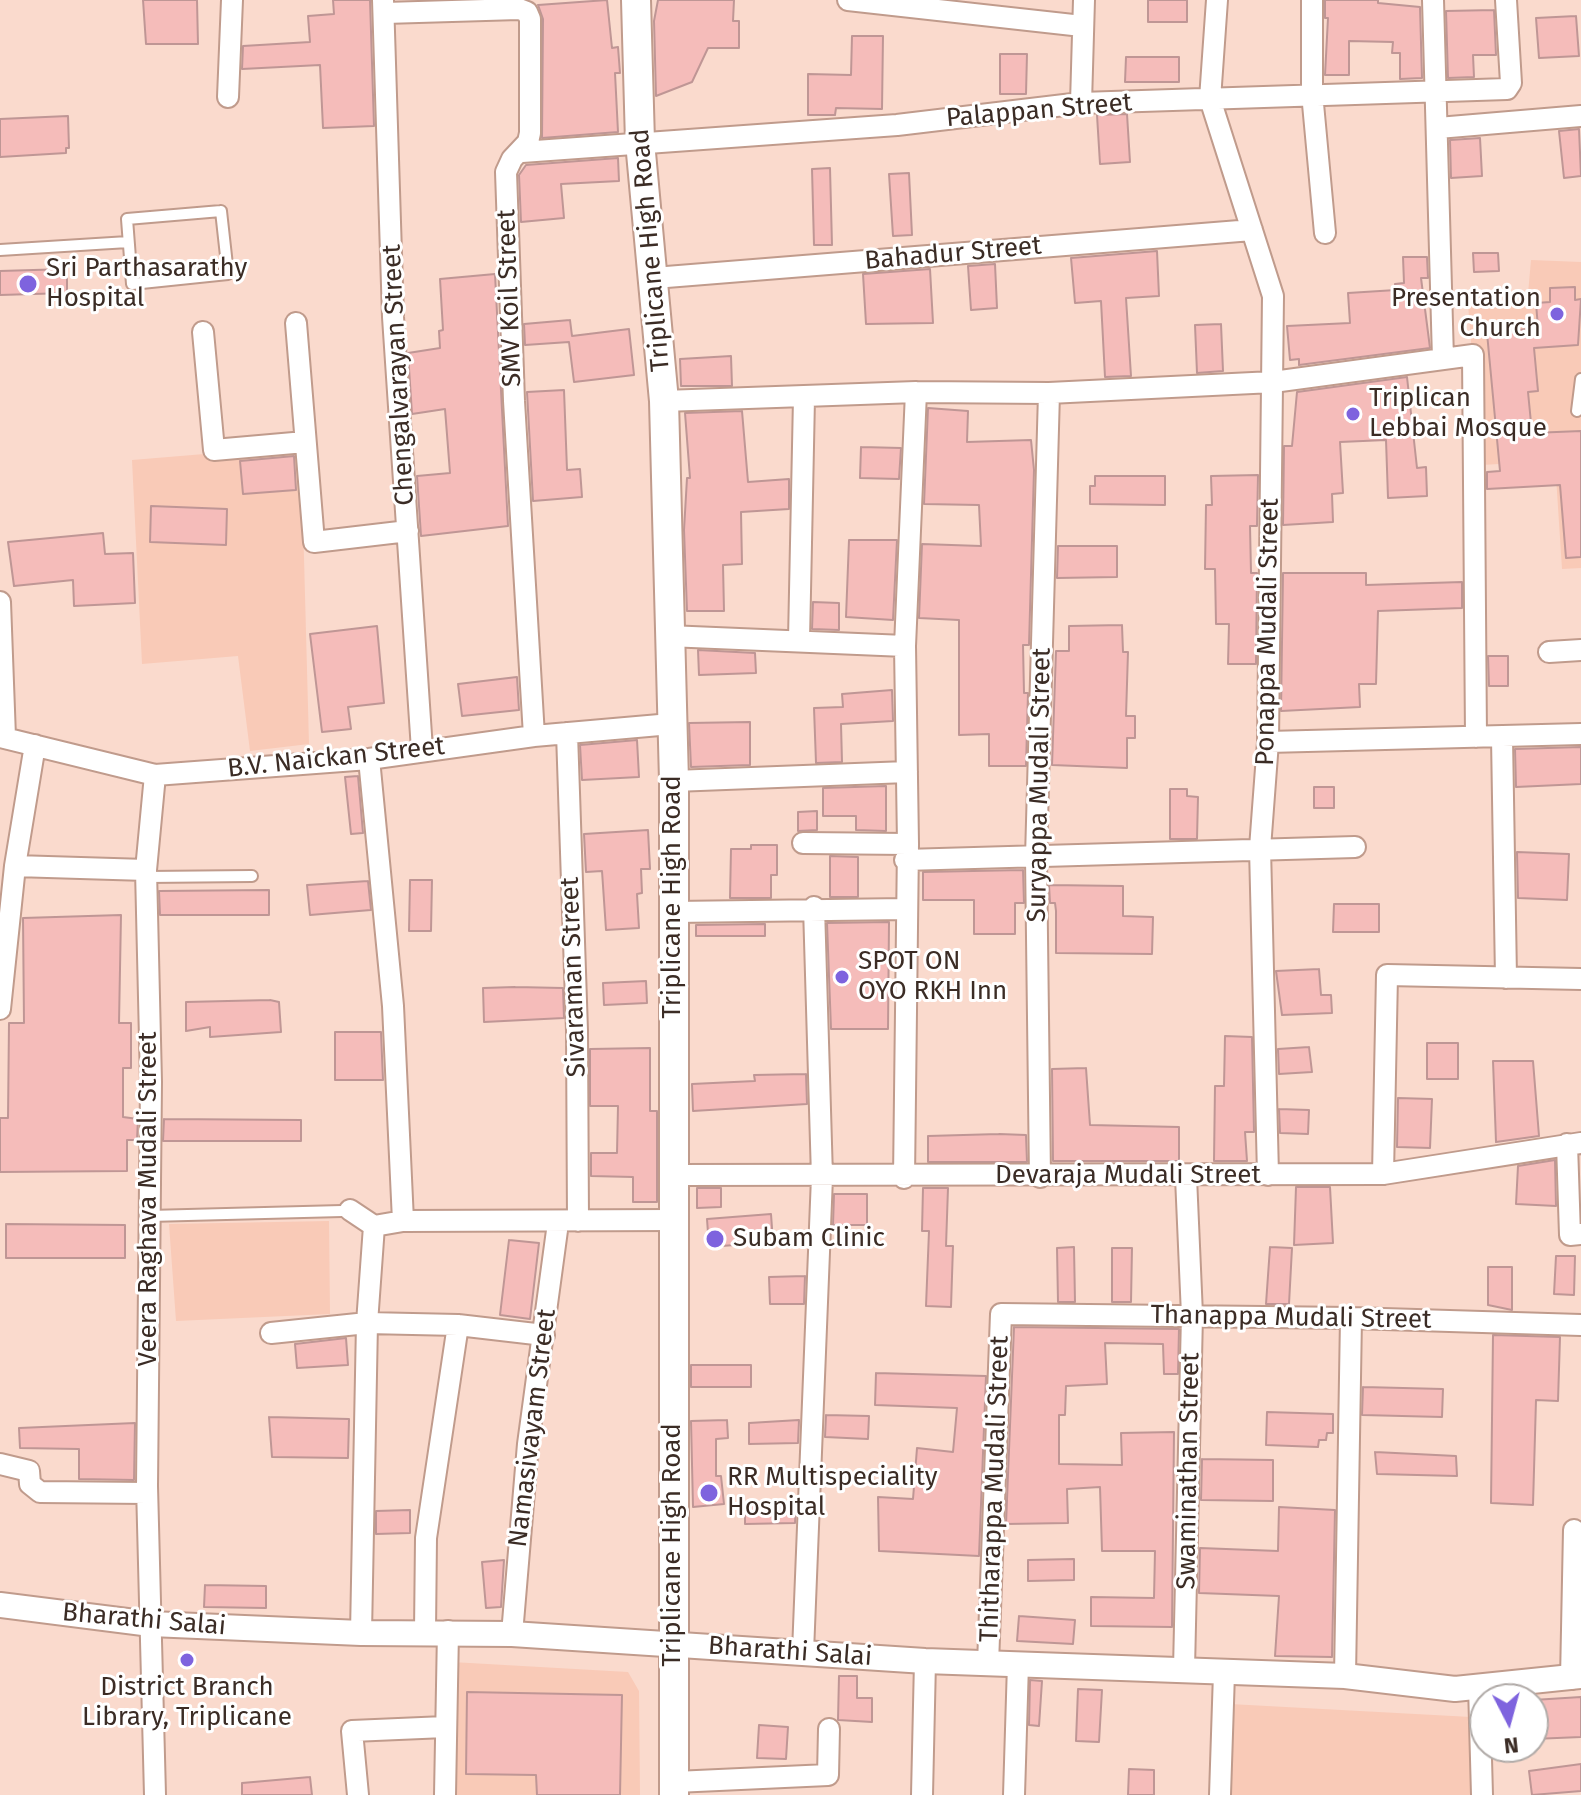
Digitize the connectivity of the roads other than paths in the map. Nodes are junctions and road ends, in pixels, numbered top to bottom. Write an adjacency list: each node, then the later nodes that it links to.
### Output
1 (232, 0): 14 (street)
2 (636, 0): 19 (main road, Triplicane High Road)
3 (848, 0): 10 (street)
4 (1084, 0): 11 (street)
5 (1217, 0): 15 (street)
6 (1312, 0): 13 (street)
7 (1433, 0): 12 (street)
8 (1506, 0): 12 (street, Palappan Street)
9 (384, 7): 20 (street, SMV Koil Street); 37 (street, Chengalvarayan Street)
10 (960, 7): 11 (street)
11 (1082, 26): 16 (street)
12 (1438, 91): 13 (street, Palappan Street); 18 (street)
13 (1312, 93): 15 (street, Palappan Street); 22 (street)
14 (228, 97)
15 (1210, 99): 16 (street, Palappan Street); 21 (street, Ponappa Mudali Street)
16 (1081, 103): 19 (street, Palappan Street)
17 (1581, 116): 18 (street)
18 (1438, 128): 28 (street)
19 (640, 142): 20 (street, Palappan Street); 25 (main road, Triplicane High Road)
20 (522, 152): 47 (street, SMV Koil Street)
21 (1252, 230): 25 (street, Bahadur Street); 30 (street, Ponappa Mudali Street)
22 (1325, 233)
23 (128, 242): 23 (lane); 24 (lane)
24 (0, 250)
25 (654, 278): 34 (main road, Triplicane High Road)
26 (296, 323): 36 (street)
27 (203, 332): 36 (street)
28 (1443, 359): 30 (street); 49 (street)
29 (1581, 379): 35 (lane)
30 (1273, 382): 32 (street); 51 (street, Ponappa Mudali Street)
31 (916, 392): 32 (street); 33 (street); 41 (street)
32 (1049, 393): 62 (street, Suryappa Mudali Street)
33 (804, 398): 34 (street); 40 (street)
34 (664, 401): 39 (main road, Triplicane High Road)
35 (1577, 411)
36 (305, 442): 37 (street)
37 (408, 531): 53 (street, Chengalvarayan Street)
38 (0, 602): 48 (street)
39 (668, 636): 40 (street); 44 (main road, Triplicane High Road)
40 (799, 640): 41 (street)
41 (905, 646): 55 (street)
42 (1581, 650): 43 (street)
43 (1549, 652)
44 (671, 724): 45 (street, B.V. Naickan Street); 57 (main road, Triplicane High Road)
45 (567, 733): 47 (street, B.V. Naickan Street); 85 (street, Sivaraman Street)
46 (1581, 734): 50 (street)
47 (534, 736): 53 (street, B.V. Naickan Street)
48 (2, 737): 52 (street, B.V. Naickan Street)
49 (1476, 737): 50 (street); 51 (street)
50 (1502, 738): 69 (street)
51 (1268, 742): 60 (street, Ponappa Mudali Street)
52 (35, 745): 56 (street, B.V. Naickan Street); 63 (street)
53 (422, 750): 54 (street, B.V. Naickan Street)
54 (369, 759): 56 (street, B.V. Naickan Street); 84 (street)
55 (907, 772): 57 (street); 61 (street)
56 (155, 775): 64 (street, Veera Raghava Mudali Street)
57 (674, 781): 68 (main road, Triplicane High Road)
58 (803, 843): 61 (street)
59 (1355, 847): 60 (street)
60 (1260, 848): 62 (street); 76 (street, Ponappa Mudali Street)
61 (907, 852): 62 (street); 67 (street)
62 (1036, 857): 78 (street, Suryappa Mudali Street)
63 (15, 866): 64 (street); 71 (street)
64 (146, 874): 65 (lane); 82 (street, Veera Raghava Mudali Street)
65 (252, 876)
66 (814, 907): 67 (street); 68 (street); 77 (street)
67 (906, 909): 80 (street)
68 (674, 912): 75 (main road, Triplicane High Road)
69 (1506, 978): 70 (street); 74 (street)
70 (1581, 979)
71 (1, 983): 72 (street)
72 (0, 1009)
73 (1574, 1143): 74 (street, Devaraja Mudali Street); 87 (street)
74 (1383, 1174): 76 (street, Devaraja Mudali Street)
75 (673, 1175): 77 (street, Devaraja Mudali Street); 83 (main road, Triplicane High Road)
76 (1268, 1175): 79 (street, Devaraja Mudali Street)
77 (822, 1177): 80 (street, Devaraja Mudali Street); 105 (street)
78 (1040, 1177): 79 (street, Devaraja Mudali Street); 80 (street, Devaraja Mudali Street)
79 (1186, 1177): 89 (street, Swaminathan Street)
80 (904, 1178)
81 (346, 1210): 82 (lane); 86 (street)
82 (149, 1216): 97 (street, Veera Raghava Mudali Street)
83 (674, 1220): 85 (street); 104 (main road, Triplicane High Road)
84 (403, 1221): 85 (street); 86 (street)
85 (568, 1222): 95 (street, Namasivayam Street)
86 (374, 1226): 91 (street)
87 (1581, 1234)
88 (1001, 1314): 89 (street, Thanappa Mudali Street); 107 (street, Thitharappa Mudali Street)
89 (1192, 1315): 90 (street, Thanappa Mudali Street); 109 (street, Swaminathan Street)
90 (1351, 1318): 93 (street, Thanappa Mudali Street); 111 (street)
91 (367, 1323): 92 (street); 94 (street); 102 (street)
92 (458, 1325): 95 (street); 101 (street)
93 (1581, 1325)
94 (271, 1333)
95 (544, 1335): 103 (street, Namasivayam Street)
96 (0, 1464): 97 (street)
97 (147, 1493): 100 (street, Veera Raghava Mudali Street)
98 (1574, 1530): 112 (street)
99 (0, 1605): 100 (street, Bharathi Salai)
100 (151, 1624): 102 (street, Bharathi Salai); 119 (street, Veera Raghava Mudali Street)
101 (436, 1631): 102 (street, Bharathi Salai); 103 (street, Bharathi Salai); 115 (street)
102 (361, 1633)
103 (512, 1634): 104 (street, Bharathi Salai)
104 (672, 1644): 105 (street, Bharathi Salai); 118 (main road, Triplicane High Road)
105 (803, 1652): 106 (street, Bharathi Salai)
106 (925, 1661): 107 (street, Bharathi Salai); 122 (street)
107 (988, 1664): 108 (street, Bharathi Salai)
108 (1018, 1664): 109 (street, Bharathi Salai); 123 (street)
109 (1184, 1669): 110 (street, Bharathi Salai)
110 (1224, 1673): 111 (street, Bharathi Salai); 124 (street)
111 (1345, 1676): 114 (street, Bharathi Salai)
112 (1576, 1677): 113 (street, Bharathi Salai)
113 (1511, 1683)
114 (1469, 1687)
115 (445, 1727): 120 (street); 121 (street)
116 (829, 1729): 118 (street)
117 (1481, 1763): 125 (street)
118 (674, 1789)
119 (155, 1795)
120 (358, 1795)
121 (445, 1795)
122 (922, 1795)
123 (1014, 1795)
124 (1220, 1795)
125 (1482, 1795)

